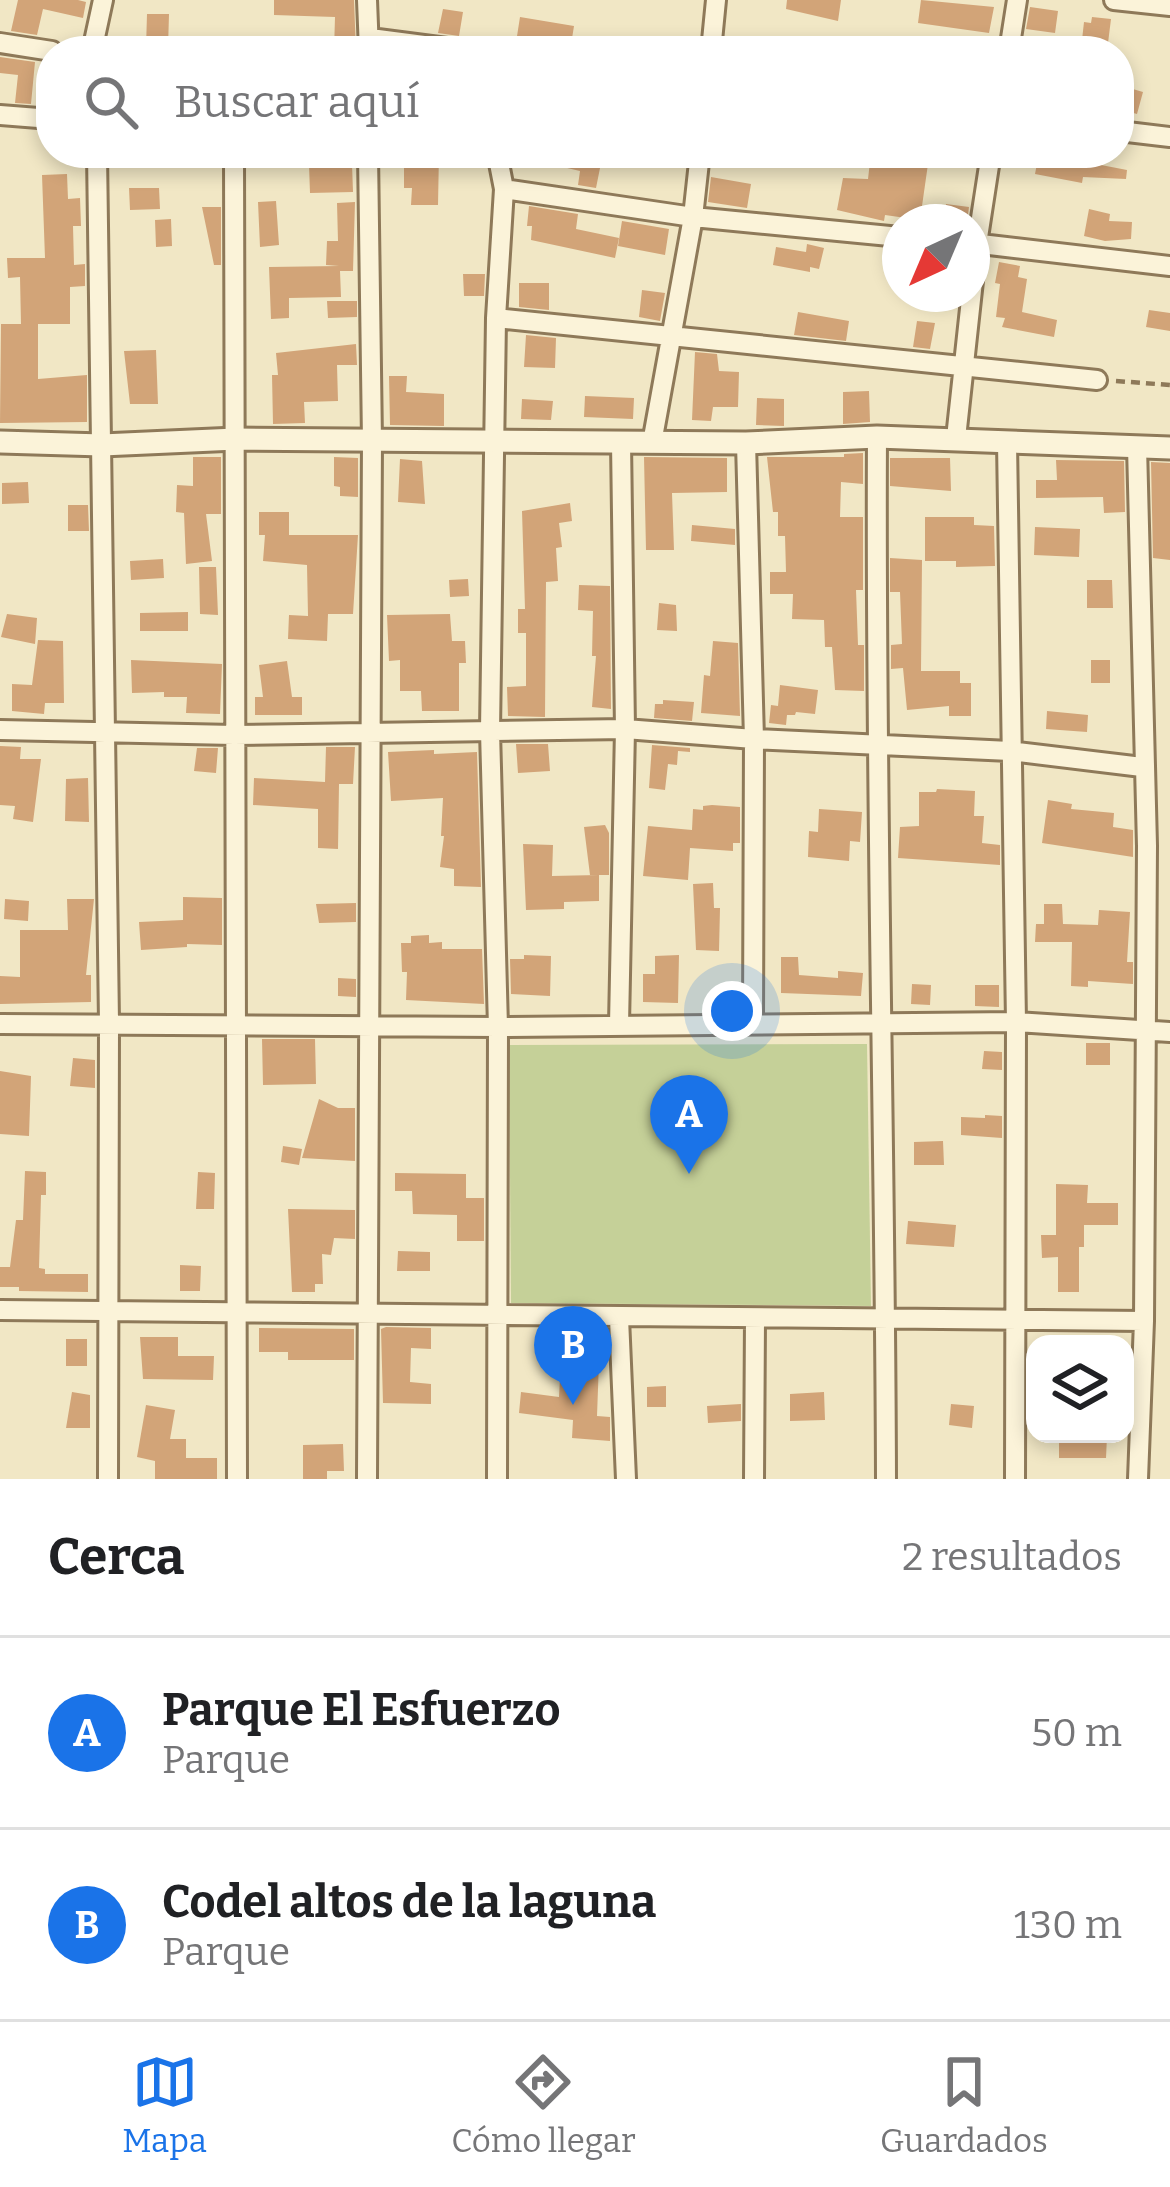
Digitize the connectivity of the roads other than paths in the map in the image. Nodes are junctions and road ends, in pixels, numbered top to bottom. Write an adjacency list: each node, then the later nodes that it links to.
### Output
1 (103, 0): 7 (street)
2 (367, 0): 8 (street)
3 (716, 0): 9 (street)
4 (1018, 0): 10 (street)
5 (1114, 0): 6 (street)
6 (1170, 6)
7 (95, 36)
8 (369, 36)
9 (712, 36)
10 (1012, 36)
11 (0, 44): 12 (street)
12 (36, 49)
13 (0, 115): 14 (street)
14 (36, 118)
15 (1134, 133): 16 (street)
16 (1170, 137)
17 (98, 168): 44 (street)
18 (234, 168): 36 (street)
19 (368, 168): 38 (street)
20 (500, 168): 23 (street)
21 (698, 168): 25 (street)
22 (989, 168): 24 (street)
23 (503, 189): 25 (street); 30 (street)
24 (982, 204)
25 (693, 217): 26 (street); 31 (street)
26 (882, 234)
27 (990, 246): 28 (street)
28 (1170, 266)
29 (970, 312): 32 (street)
30 (496, 318): 31 (street); 37 (street)
31 (672, 335): 32 (street); 42 (street)
32 (965, 368): 33 (street); 35 (street)
33 (1097, 380)
34 (877, 437): 35 (street); 43 (street); 54 (street)
35 (956, 438): 41 (street)
36 (236, 439): 38 (street); 44 (street); 52 (street)
37 (494, 440): 38 (street); 40 (street); 49 (street)
38 (372, 441): 51 (street)
39 (0, 442): 44 (street)
40 (621, 442): 42 (street); 47 (street)
41 (1006, 442): 45 (street); 55 (street)
42 (652, 443): 43 (street)
43 (746, 443): 53 (street)
44 (102, 445): 50 (street)
45 (1136, 446): 46 (street); 56 (street)
46 (1170, 448)
47 (625, 729): 49 (street); 53 (street); 66 (street)
48 (0, 730): 50 (street)
49 (490, 731): 51 (street); 67 (street)
50 (102, 732): 52 (street); 61 (street)
51 (370, 733): 52 (street); 65 (street)
52 (234, 735): 59 (street)
53 (754, 740): 54 (street); 64 (street)
54 (875, 746): 55 (street); 62 (street)
55 (1010, 751): 56 (street); 60 (street)
56 (1142, 767): 57 (street)
57 (1147, 846): 58 (street); 68 (street)
58 (1170, 850)
59 (236, 1022): 61 (street); 65 (street); 72 (street)
60 (1016, 1022): 62 (street); 68 (street); 78 (street)
61 (109, 1023): 63 (street); 71 (street)
62 (884, 1023): 64 (street); 77 (street)
63 (0, 1024)
64 (753, 1024): 66 (street)
65 (370, 1025): 67 (street); 73 (street)
66 (619, 1025): 67 (street)
67 (499, 1027): 74 (street)
68 (1146, 1031): 69 (street); 79 (street)
69 (1170, 1032)
70 (0, 1310): 71 (street)
71 (108, 1310): 72 (street); 80 (street)
72 (237, 1311): 73 (street); 81 (street)
73 (368, 1313): 74 (street); 82 (street)
74 (496, 1318): 75 (street); 83 (street)
75 (619, 1318): 76 (street); 84 (street)
76 (755, 1319): 77 (street); 85 (street)
77 (886, 1320): 78 (street); 86 (street)
78 (1014, 1321): 79 (street); 87 (street)
79 (1144, 1321): 88 (street)
80 (108, 1479)
81 (237, 1479)
82 (368, 1479)
83 (497, 1479)
84 (626, 1479)
85 (754, 1479)
86 (886, 1479)
87 (1015, 1479)
88 (1138, 1479)

